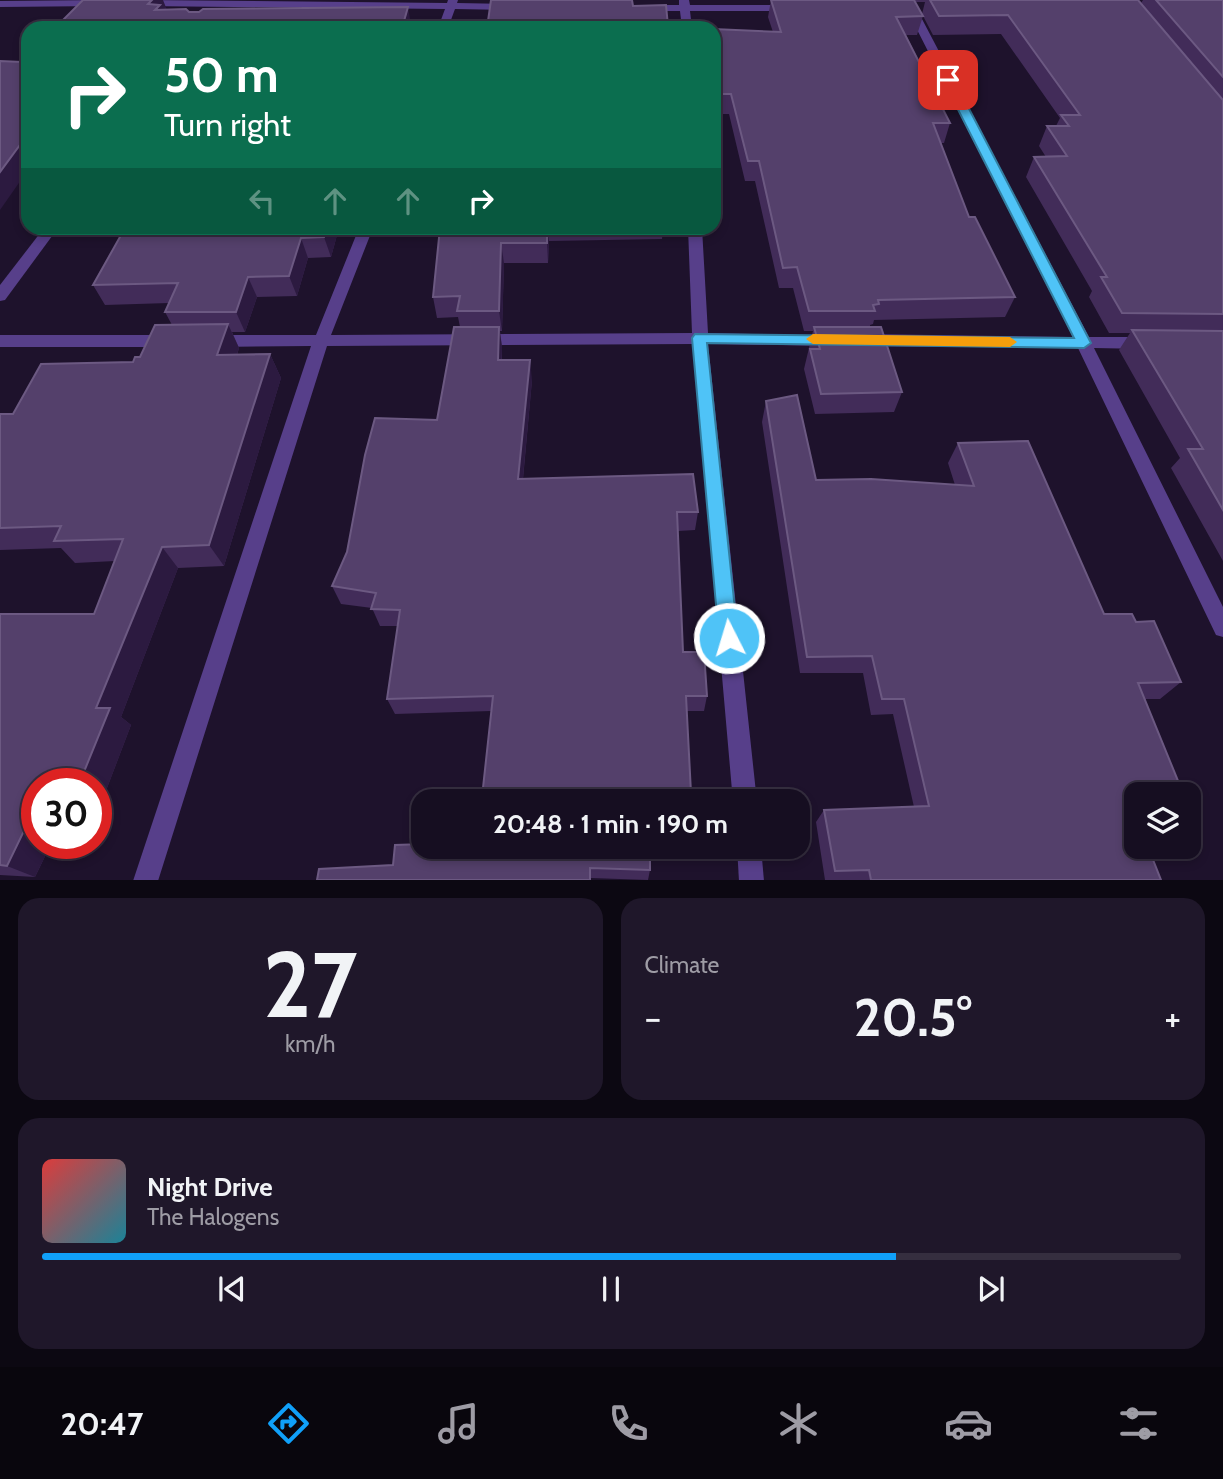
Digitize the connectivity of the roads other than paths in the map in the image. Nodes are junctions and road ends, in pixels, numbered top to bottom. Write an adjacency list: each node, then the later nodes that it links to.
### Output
1 (220, 2): 2 (street); 5 (street); 11 (street)
2 (452, 3): 8 (street); 12 (street)
3 (0, 4): 4 (street)
4 (110, 4)
5 (123, 4)
6 (685, 4): 9 (street); 10 (street)
7 (910, 6): 21 (street)
8 (521, 7)
9 (631, 8)
10 (805, 8)
11 (207, 20)
12 (446, 21)
13 (46, 235): 16 (street)
14 (363, 235): 19 (street)
15 (695, 235): 17 (street)
16 (0, 296)
17 (700, 338): 19 (street); 21 (street); 23 (street)
18 (0, 341): 19 (street)
19 (321, 341): 25 (street)
20 (1167, 342): 21 (street)
21 (1084, 343): 22 (street)
22 (1223, 628)
23 (744, 789)
24 (750, 859): 26 (street)
25 (145, 880)
26 (752, 880)

